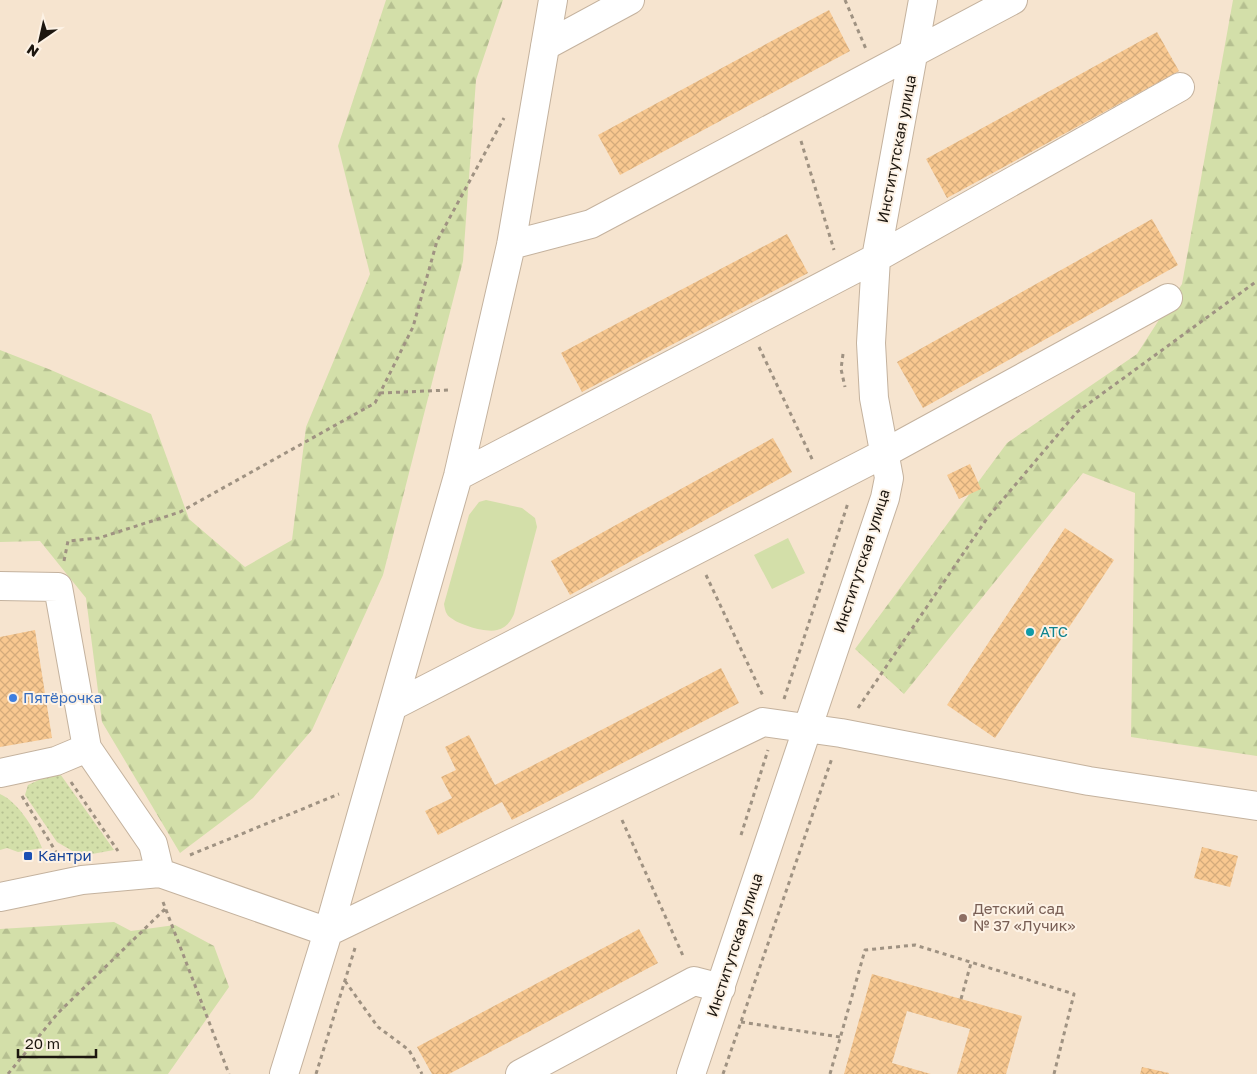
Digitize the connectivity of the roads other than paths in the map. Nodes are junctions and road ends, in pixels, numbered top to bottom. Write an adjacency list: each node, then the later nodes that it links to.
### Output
1 (553, 0): 5 (street)
2 (630, 0): 5 (street)
3 (923, 0): 6 (street, Институтская улица)
4 (1013, 0): 6 (street)
5 (545, 46): 8 (street)
6 (915, 52): 8 (street); 9 (street, Институтская улица)
7 (1180, 86): 9 (street)
8 (511, 245): 12 (street)
9 (876, 258): 11 (street, Институтская улица); 12 (street)
10 (1168, 298): 11 (street)
11 (871, 460): 14 (street); 15 (street, Институтская улица)
12 (458, 476): 14 (street)
13 (0, 586): 16 (street)
14 (393, 706): 21 (street)
15 (807, 728): 18 (street); 21 (street); 22 (street, Институтская улица)
16 (87, 748): 17 (street); 19 (street)
17 (4, 773)
18 (1257, 806)
19 (160, 873): 20 (street); 21 (street)
20 (0, 897)
21 (328, 932): 23 (street)
22 (721, 988): 24 (street); 25 (street, Институтская улица)
23 (284, 1074)
24 (520, 1074)
25 (691, 1074)

